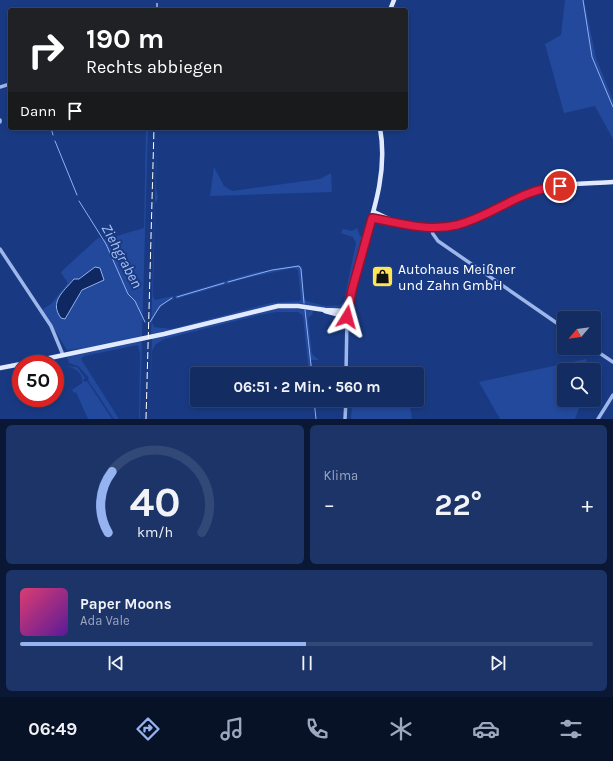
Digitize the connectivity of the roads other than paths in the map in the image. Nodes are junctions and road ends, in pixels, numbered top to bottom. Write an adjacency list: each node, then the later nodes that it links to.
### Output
1 (380, 130): 3 (main road)
2 (613, 182): 6 (main road)
3 (374, 212): 4 (main road); 5 (main road)
4 (372, 218): 5 (main road); 9 (main road)
5 (394, 221): 6 (main road)
6 (431, 228): 11 (street)
7 (0, 249): 13 (street)
8 (325, 310): 9 (main road); 10 (main road); 13 (main road)
9 (348, 311): 10 (main road)
10 (347, 317): 16 (street)
11 (557, 323)
12 (601, 354): 14 (street)
13 (62, 355)
14 (613, 362)
15 (12, 366): 17 (main road)
16 (346, 367)
17 (0, 368)
18 (613, 395): 21 (street)
19 (346, 407): 20 (street)
20 (345, 419)
21 (598, 419)

